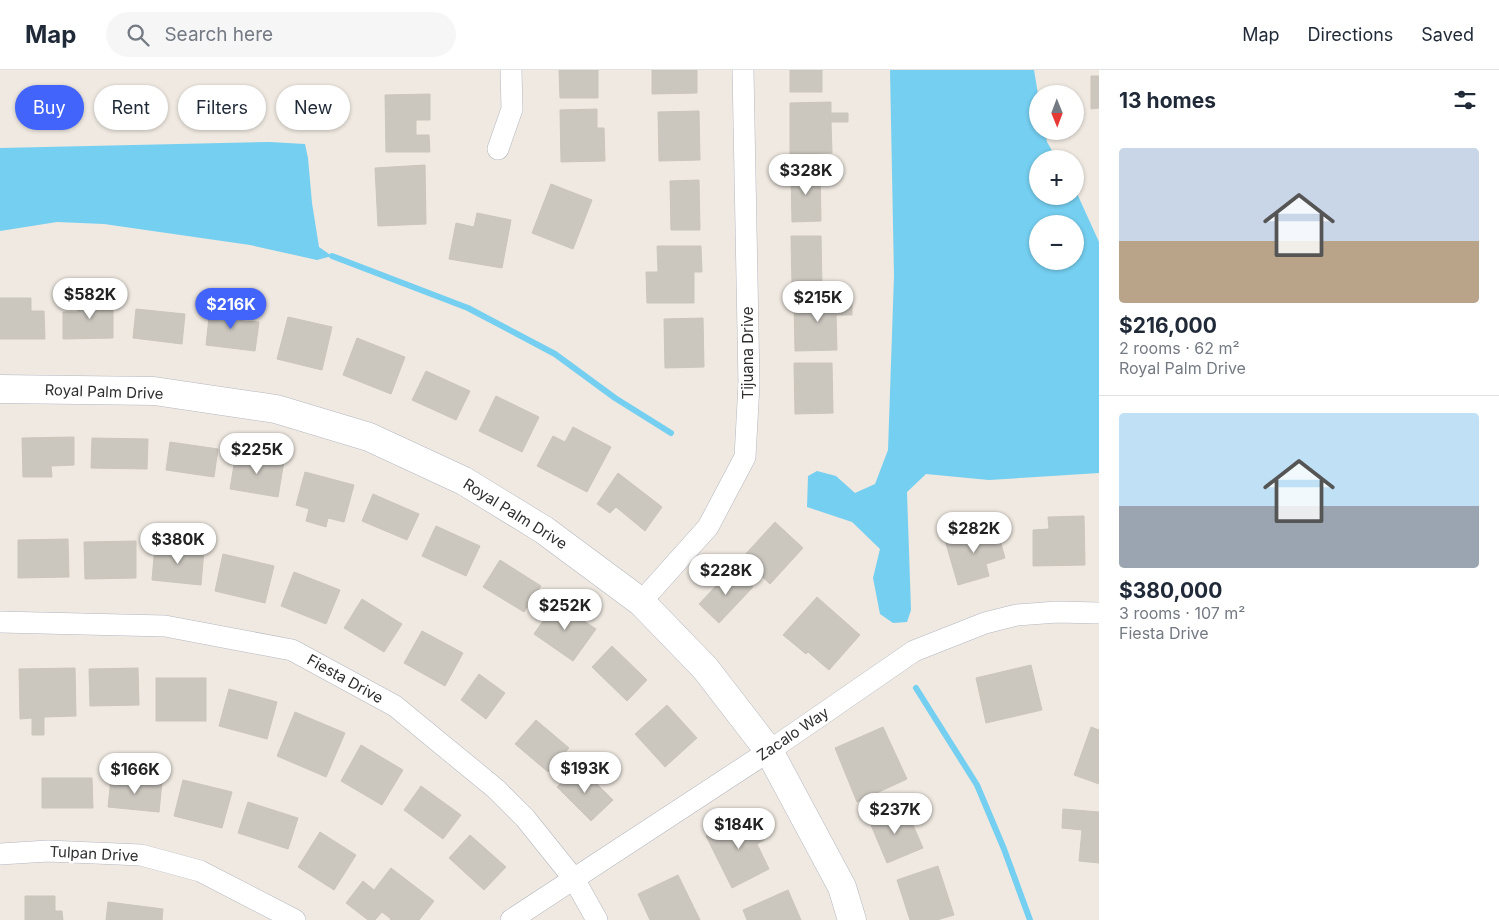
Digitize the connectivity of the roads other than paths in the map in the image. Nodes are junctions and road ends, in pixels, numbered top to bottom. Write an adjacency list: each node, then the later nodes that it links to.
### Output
1 (512, 70): 3 (street)
2 (743, 70): 5 (street, Tijuana Drive)
3 (498, 149)
4 (0, 389): 5 (street, Royal Palm Drive)
5 (641, 602): 8 (street, Royal Palm Drive)
6 (1099, 613): 8 (street, Zacalo Way)
7 (0, 622): 10 (street, Fiesta Drive)
8 (769, 751): 10 (street, Zacalo Way); 14 (street, Royal Palm Drive)
9 (0, 854): 11 (street, Tulpan Drive)
10 (574, 879): 12 (street, Zacalo Way); 13 (street, Fiesta Drive)
11 (295, 920)
12 (511, 920)
13 (597, 920)
14 (852, 920)

